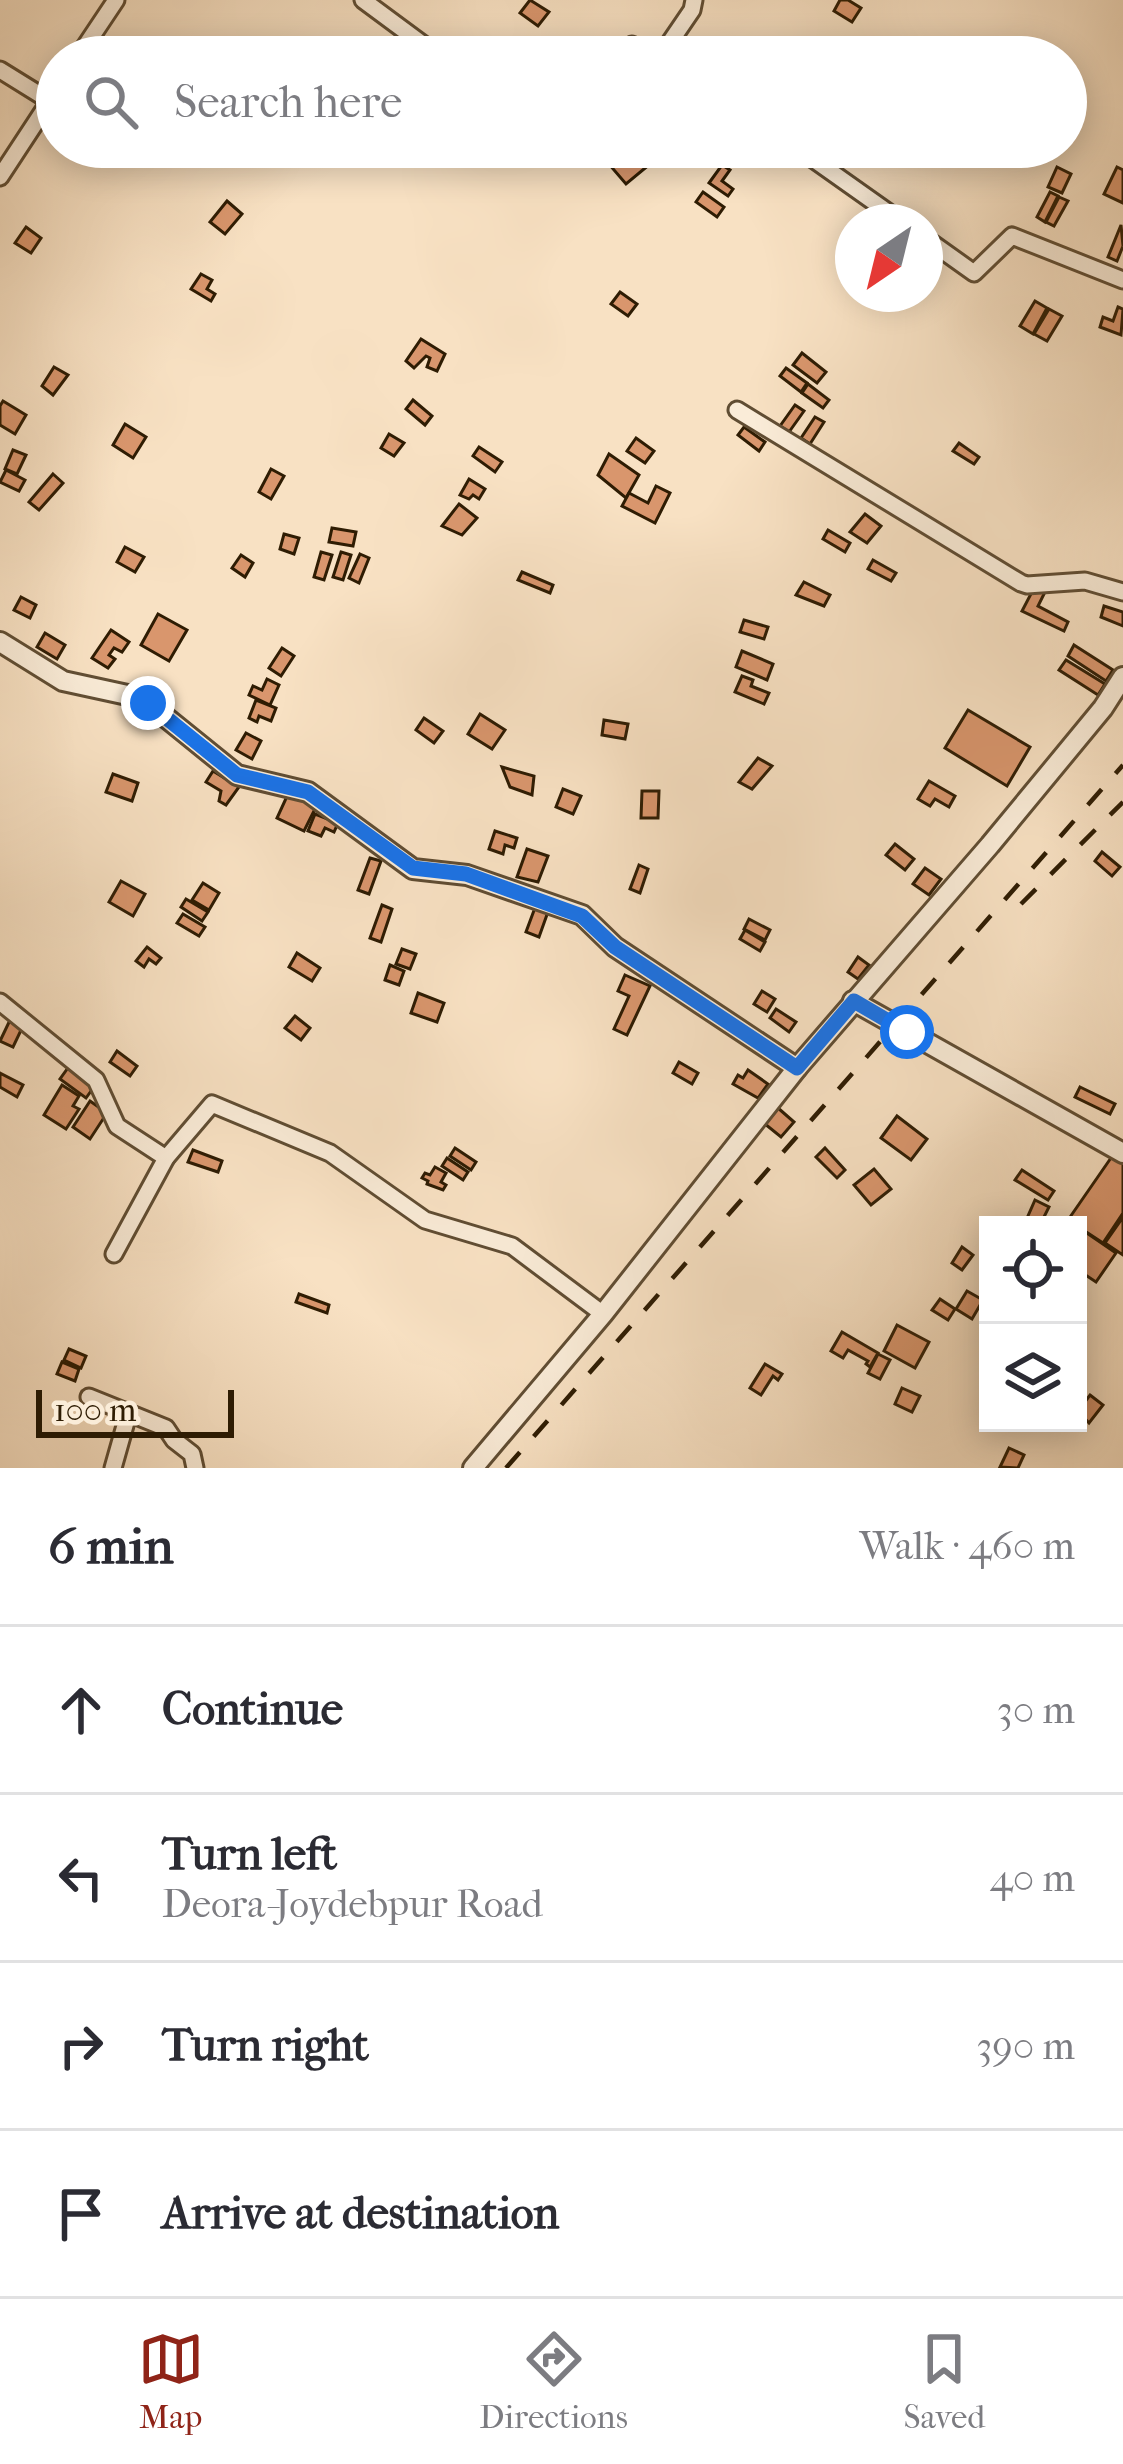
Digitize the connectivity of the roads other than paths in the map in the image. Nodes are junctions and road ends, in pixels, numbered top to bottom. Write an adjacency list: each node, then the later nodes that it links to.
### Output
1 (116, 0): 4 (street)
2 (363, 0): 5 (street)
3 (694, 0): 6 (street)
4 (93, 36)
5 (412, 36)
6 (674, 36)
7 (0, 70): 8 (street)
8 (36, 87)
9 (36, 122): 11 (street)
10 (826, 168): 12 (street)
11 (0, 178)
12 (877, 204)
13 (943, 251): 14 (street)
14 (1123, 280)
15 (737, 410): 16 (street)
16 (1123, 592)
17 (0, 642): 21 (street)
18 (1123, 677): 19 (street)
19 (854, 1001): 21 (street); 22 (street)
20 (0, 1002): 23 (street)
21 (797, 1068): 25 (street)
22 (1123, 1153)
23 (166, 1158): 24 (street); 25 (street)
24 (114, 1255)
25 (603, 1314): 30 (street)
26 (89, 1397): 27 (street)
27 (128, 1415): 28 (street); 29 (street)
28 (112, 1468)
29 (195, 1468)
30 (473, 1468)

